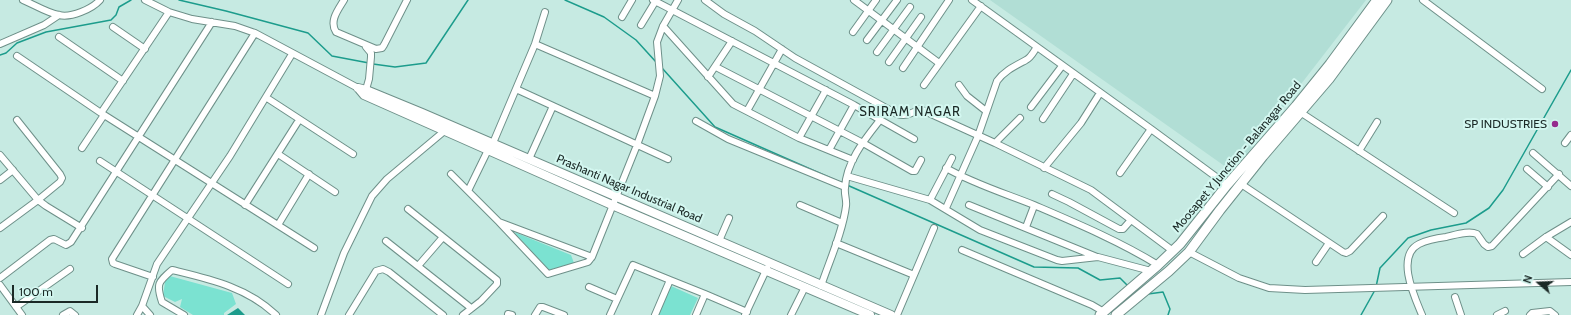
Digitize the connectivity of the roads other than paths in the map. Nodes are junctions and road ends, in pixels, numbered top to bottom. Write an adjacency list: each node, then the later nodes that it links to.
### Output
1 (23, 0): 24 (street)
2 (100, 0): 24 (street)
3 (145, 0): 22 (street, Prashanti Nagar Industrial Road)
4 (344, 0): 41 (street)
5 (408, 0): 41 (street)
6 (632, 0): 25 (street)
7 (678, 0): 20 (street)
8 (705, 0): 45 (street)
9 (854, 0): 21 (street)
10 (876, 0): 21 (street)
11 (897, 0): 27 (street)
12 (949, 0): 42 (street)
13 (972, 0): 18 (street)
14 (1377, 0): 124 (main road, Moosapet Y Junction - Balanagar Road)
15 (1386, 0): 73 (main road)
16 (1423, 0): 61 (street)
17 (654, 1): 20 (street); 29 (street)
18 (981, 6): 43 (street); 51 (street)
19 (910, 7): 32 (street)
20 (673, 10): 30 (street); 38 (street)
21 (868, 11): 27 (street); 33 (street)
22 (169, 12): 28 (street, Prashanti Nagar Industrial Road); 44 (street)
23 (545, 12): 40 (street)
24 (59, 15): 39 (street)
25 (622, 17)
26 (921, 17): 36 (street)
27 (882, 21): 32 (street); 37 (street)
28 (212, 22): 34 (street, Prashanti Nagar Industrial Road); 88 (street)
29 (641, 25)
30 (663, 26): 56 (street); 66 (street)
31 (113, 27): 44 (street)
32 (893, 29): 36 (street); 46 (street)
33 (853, 32)
34 (255, 34): 47 (street, Prashanti Nagar Industrial Road); 105 (street)
35 (60, 37): 57 (street)
36 (906, 38): 42 (street); 49 (street)
37 (867, 40)
38 (732, 41): 50 (street); 53 (street)
39 (0, 44)
40 (535, 44): 60 (street); 66 (street)
41 (365, 46): 64 (street)
42 (917, 47): 51 (street); 54 (street)
43 (1037, 47): 52 (street); 72 (street)
44 (145, 49): 57 (street)
45 (782, 49): 50 (street); 87 (street)
46 (877, 52)
47 (292, 54): 64 (street, Prashanti Nagar Industrial Road); 67 (street)
48 (17, 56): 74 (street)
49 (889, 62)
50 (775, 63): 62 (street); 63 (street)
51 (939, 63): 58 (street)
52 (1062, 66): 55 (street); 70 (street)
53 (716, 67): 56 (street); 62 (street)
54 (903, 68)
55 (1073, 74): 65 (street); 77 (street)
56 (708, 77): 71 (street)
57 (123, 81): 74 (street)
58 (924, 85)
59 (959, 85): 72 (street)
60 (516, 89): 69 (street); 95 (street)
61 (1542, 89)
62 (760, 90): 71 (street); 75 (street)
63 (826, 90): 68 (street); 75 (street)
64 (363, 91): 83 (street, Prashanti Nagar Industrial Road)
65 (1100, 93): 84 (street); 111 (street)
66 (655, 96): 94 (street)
67 (267, 98): 79 (street); 122 (street)
68 (854, 105): 80 (street); 85 (street)
69 (553, 106): 94 (street); 106 (street)
70 (1031, 107)
71 (747, 111): 89 (street)
72 (986, 111): 87 (street)
73 (1300, 112): 98 (street); 123 (main road)
74 (103, 114): 88 (street); 96 (street)
75 (811, 117): 85 (street); 89 (street)
76 (1020, 118): 92 (street)
77 (1043, 119)
78 (17, 120): 133 (street)
79 (299, 120): 100 (street); 101 (street)
80 (880, 120): 90 (street); 91 (street)
81 (696, 121): 126 (street)
82 (1377, 122): 98 (street)
83 (447, 129): 95 (street, Prashanti Nagar Industrial Road); 203 (street)
84 (1151, 129): 115 (street); 124 (street)
85 (839, 132): 91 (street); 97 (street)
86 (1571, 135): 93 (street)
87 (978, 136): 92 (street); 120 (street)
88 (139, 137): 105 (street); 114 (street)
89 (799, 138): 97 (street)
90 (914, 139)
91 (862, 143): 107 (street); 108 (street)
92 (995, 143): 111 (street)
93 (1565, 143)
94 (637, 145): 104 (street); 132 (street)
95 (490, 147): 106 (street, Prashanti Nagar Industrial Road); 128 (street); 136 (street, Prashanti Nagar Industrial Road)
96 (82, 148)
97 (829, 150): 107 (street)
98 (1359, 151): 142 (street)
99 (1533, 153): 118 (street)
100 (278, 154): 116 (street); 135 (street)
101 (353, 154)
102 (0, 156): 113 (street)
103 (952, 158): 110 (street)
104 (668, 159)
105 (175, 160): 122 (street); 131 (street)
106 (529, 160): 132 (street, Prashanti Nagar Industrial Road)
107 (853, 160): 119 (street)
108 (921, 160)
109 (100, 161): 114 (street)
110 (946, 168): 120 (street); 134 (street)
111 (1044, 168): 147 (street)
112 (1527, 169): 127 (street)
113 (13, 170): 121 (street); 133 (street)
114 (116, 172): 131 (street); 154 (street)
115 (1120, 173)
116 (309, 174): 129 (street); 152 (street)
117 (451, 174): 128 (street)
118 (1559, 174): 125 (street); 127 (street)
119 (847, 176): 126 (street); 134 (street)
120 (961, 176): 139 (street); 140 (street)
121 (0, 180)
122 (211, 183): 135 (street); 146 (street)
123 (1241, 184): 151 (main road); 162 (street)
124 (1227, 185): 145 (main road, Moosapet Y Junction - Balanagar Road)
125 (1571, 186)
126 (845, 187): 150 (street)
127 (1548, 187): 186 (street)
128 (468, 191): 148 (street)
129 (335, 192)
130 (1052, 194): 147 (street)
131 (152, 195): 146 (street); 177 (street)
132 (616, 197): 136 (street); 160 (street, Prashanti Nagar Industrial Road)
133 (38, 200): 153 (street); 154 (street)
134 (930, 200): 140 (street)
135 (245, 205): 152 (street)
136 (612, 205): 169 (street); 173 (street, Prashanti Nagar Industrial Road)
137 (969, 205): 156 (street)
138 (800, 206): 150 (street)
139 (1034, 206): 156 (street); 175 (street)
140 (946, 208): 170 (street)
141 (408, 209): 157 (street)
142 (1454, 213)
143 (1383, 216): 162 (street)
144 (729, 218): 160 (street)
145 (1202, 218): 151 (main road); 165 (main road, Moosapet Y Junction - Balanagar Road)
146 (186, 219): 177 (street); 181 (street)
147 (1131, 220): 165 (street)
148 (499, 222): 169 (street); 169 (street)
149 (1571, 222): 158 (street)
150 (842, 223): 161 (street)
151 (1210, 224): 166 (main road)
152 (278, 225): 163 (street)
153 (0, 228)
154 (82, 228): 178 (street)
155 (934, 228): 176 (street)
156 (1026, 228): 170 (street)
157 (443, 236): 172 (street); 192 (street)
158 (1546, 237): 167 (street); 168 (street)
159 (386, 241): 172 (street)
160 (719, 241): 173 (street, Prashanti Nagar Industrial Road)
161 (836, 243): 176 (street); 183 (street)
162 (1329, 243): 171 (street)
163 (314, 248)
164 (962, 250): 195 (street)
165 (1172, 251): 175 (main road, Moosapet Y Junction - Balanagar Road)
166 (1189, 252): 186 (street); 216 (main road)
167 (1523, 254)
168 (1571, 254)
169 (592, 257)
170 (1098, 257): 175 (street)
171 (1316, 262)
172 (418, 266): 192 (street)
173 (768, 267): 183 (street, Prashanti Nagar Industrial Road); 185 (street, Prashanti Nagar Industrial Road); 194 (street)
174 (70, 269): 191 (street)
175 (1152, 270): 195 (main road, Moosapet Y Junction - Balanagar Road)
176 (914, 275): 215 (street)
177 (153, 276): 190 (street)
178 (0, 278)
179 (670, 280): 187 (street); 189 (street); 210 (street)
180 (1571, 282): 186 (street)
181 (288, 284)
182 (0, 285): 191 (street)
183 (821, 286): 214 (street, Prashanti Nagar Industrial Road)
184 (589, 287): 189 (street)
185 (805, 287): 212 (street); 213 (street, Prashanti Nagar Industrial Road)
186 (1410, 287): 217 (street)
187 (705, 294): 194 (street); 211 (street)
188 (1455, 297): 218 (street)
189 (617, 299): 209 (street)
190 (142, 306): 199 (street); 200 (street)
191 (16, 307): 196 (street)
192 (471, 308): 206 (street)
193 (1505, 311): 219 (street)
194 (746, 313)
195 (1102, 313)
196 (22, 315)
197 (63, 315): 198 (street)
198 (74, 315)
199 (137, 315)
200 (150, 315)
201 (184, 315): 202 (street)
202 (276, 315)
203 (321, 315)
204 (349, 315): 205 (street)
205 (443, 315)
206 (463, 315)
207 (535, 315): 208 (street)
208 (564, 315)
209 (610, 315)
210 (655, 315)
211 (696, 315)
212 (791, 315)
213 (870, 315)
214 (891, 315)
215 (897, 315)
216 (1116, 315)
217 (1422, 315)
218 (1461, 315)
219 (1498, 315)
220 (1530, 315): 221 (street)
221 (1555, 315)

